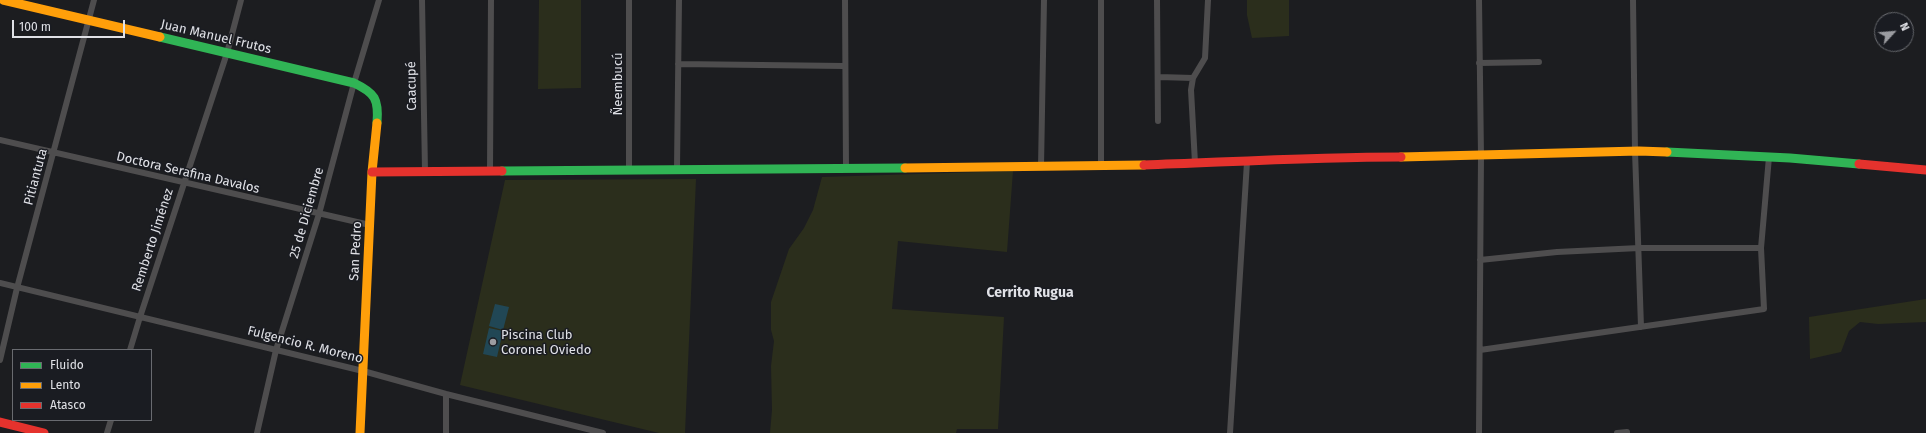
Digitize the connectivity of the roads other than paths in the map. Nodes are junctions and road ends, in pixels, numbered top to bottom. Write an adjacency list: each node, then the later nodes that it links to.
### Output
1 (2, 0): 16 (street, Juan Manuel Frutos)
2 (94, 0): 16 (street, Pitiantuta)
3 (241, 0): 17 (street, Remberto Jiménez)
4 (379, 0): 24 (street, 25 de Diciembre)
5 (422, 0): 40 (street, Caacupé)
6 (491, 0): 38 (street)
7 (629, 0): 37 (street, Ñeembucú)
8 (679, 0): 20 (street)
9 (845, 0): 21 (street)
10 (1044, 0): 34 (street)
11 (1102, 0): 33 (street)
12 (1157, 0): 22 (street)
13 (1208, 0): 23 (street)
14 (1479, 0): 19 (street)
15 (1633, 0): 27 (street)
16 (88, 20): 17 (street, Juan Manuel Frutos); 28 (street, Pitiantuta)
17 (227, 53): 24 (street, Juan Manuel Frutos); 42 (street, Remberto Jiménez)
18 (1539, 62): 19 (street)
19 (1480, 63): 29 (street)
20 (678, 64): 21 (street); 35 (street)
21 (844, 66): 36 (street)
22 (1159, 77): 23 (street); 25 (street)
23 (1193, 78): 32 (street)
24 (354, 83): 41 (street, San Pedro); 43 (street, 25 de Diciembre)
25 (1158, 121)
26 (0, 140): 28 (street, Doctora Serafina Davalos)
27 (1635, 151): 29 (street); 30 (street); 45 (street)
28 (54, 153): 42 (street, Doctora Serafina Davalos); 49 (street, Pitiantuta)
29 (1481, 156): 31 (street); 47 (street)
30 (1769, 157): 39 (street); 46 (street)
31 (1247, 162): 32 (street); 67 (street)
32 (1195, 163): 33 (street)
33 (1101, 165): 34 (street)
34 (1041, 167): 36 (street)
35 (677, 168): 36 (street); 37 (street)
36 (846, 168)
37 (629, 169): 38 (street)
38 (490, 170): 40 (street)
39 (1926, 170)
40 (425, 171): 41 (street)
41 (372, 172): 44 (street, San Pedro)
42 (184, 183): 43 (street, Doctora Serafina Davalos); 50 (street, Remberto Jiménez)
43 (319, 214): 44 (street, Doctora Serafina Davalos); 53 (street, 25 de Diciembre)
44 (370, 225): 56 (street, San Pedro)
45 (1639, 248): 46 (street); 47 (street); 51 (street)
46 (1761, 248): 51 (street)
47 (1480, 260): 54 (street)
48 (0, 283): 49 (street, Fulgencio R. Moreno)
49 (17, 288): 50 (street, Fulgencio R. Moreno); 55 (street, Pitiantuta)
50 (140, 317): 52 (street, Remberto Jiménez); 53 (street, Fulgencio R. Moreno)
51 (1641, 327): 54 (street)
52 (130, 349)
53 (276, 350): 56 (street, Fulgencio R. Moreno); 63 (street, 25 de Diciembre)
54 (1480, 350): 68 (street)
55 (0, 360)
56 (363, 370): 57 (street, Fulgencio R. Moreno); 64 (street, San Pedro)
57 (446, 394): 65 (street); 66 (street, Fulgencio R. Moreno)
58 (111, 421): 62 (street)
59 (0, 422): 61 (street)
60 (1627, 432): 69 (street)
61 (44, 433)
62 (107, 433)
63 (257, 433)
64 (360, 433)
65 (446, 433)
66 (603, 433)
67 (1230, 433)
68 (1480, 433)
69 (1617, 433)

